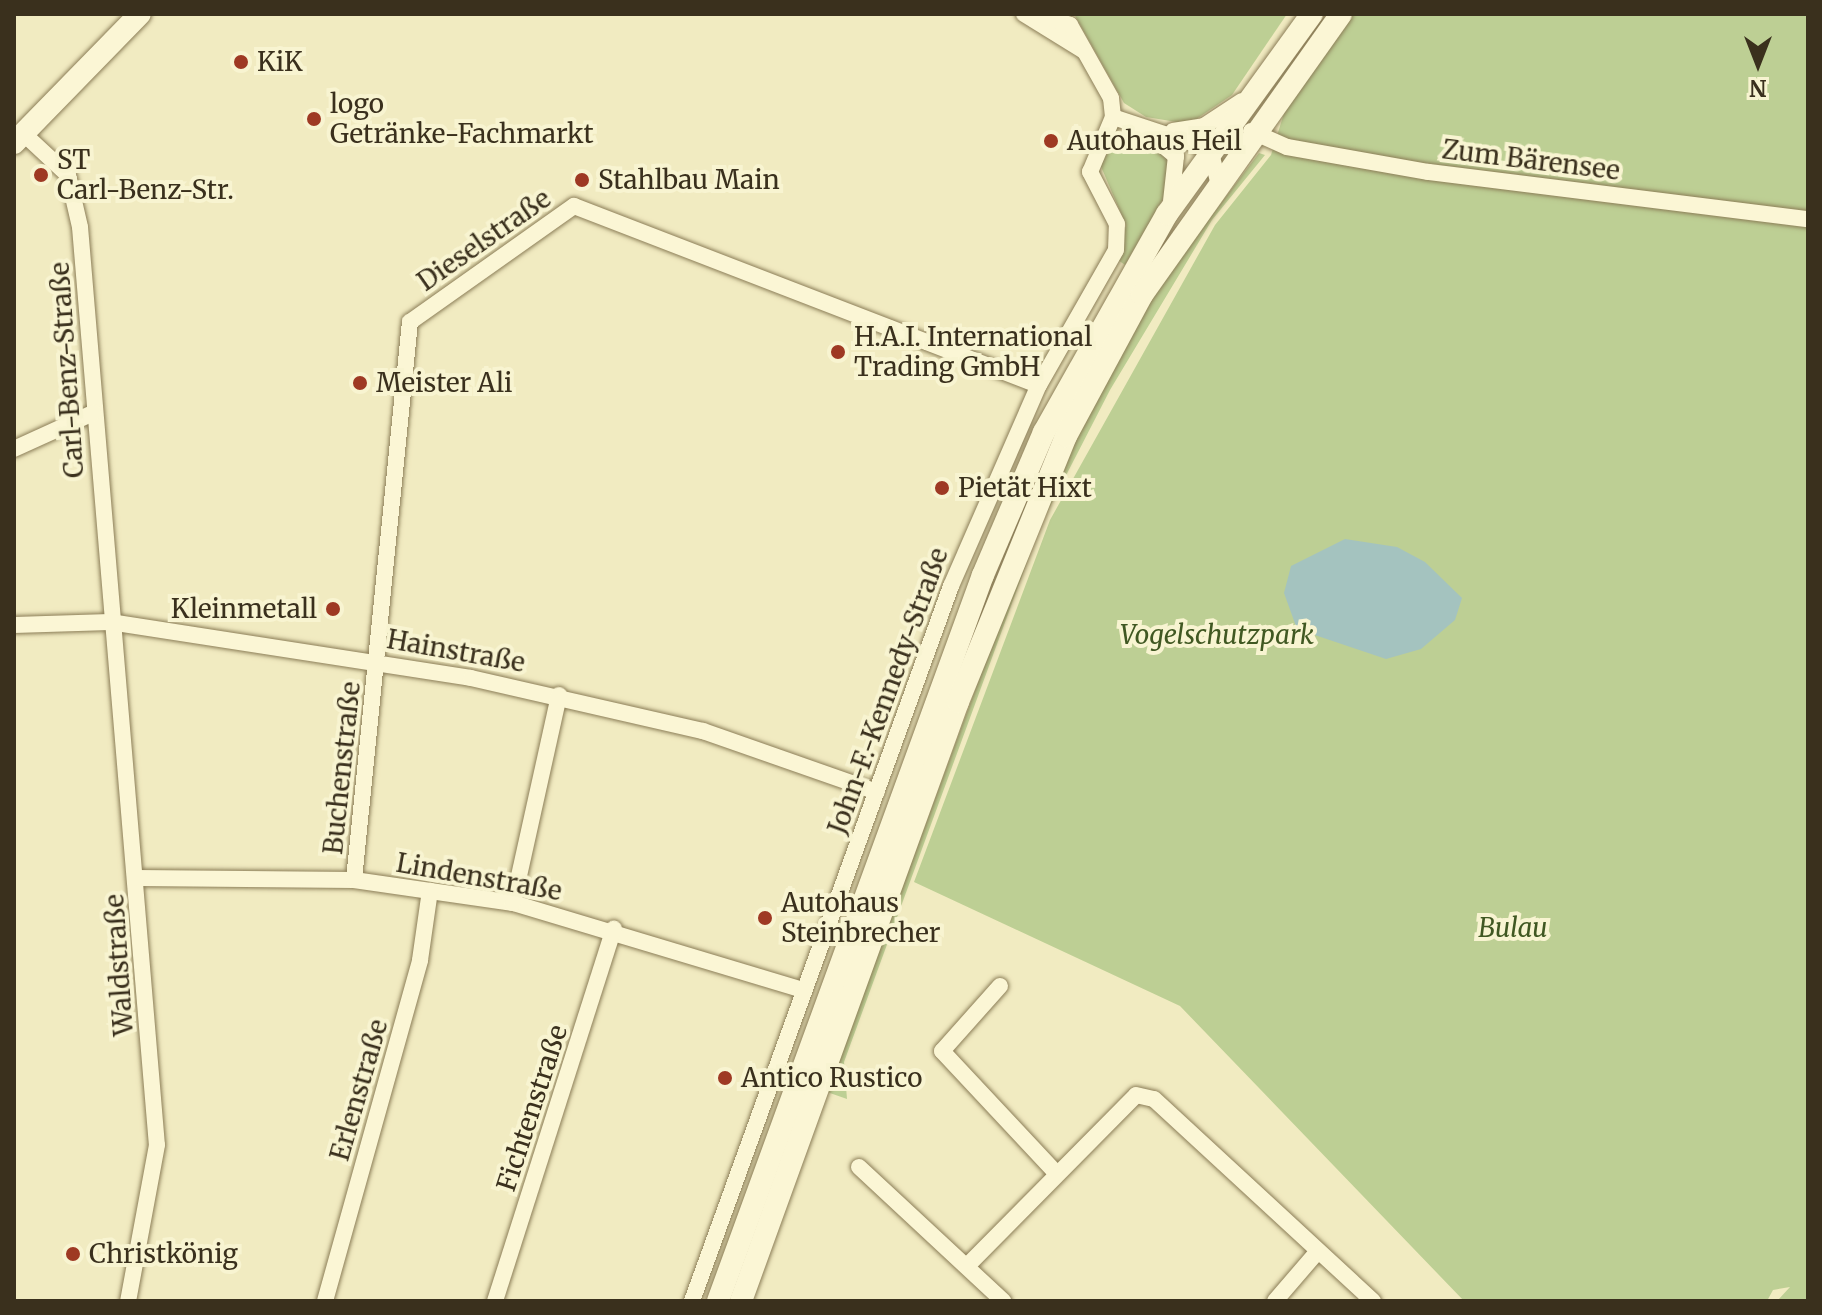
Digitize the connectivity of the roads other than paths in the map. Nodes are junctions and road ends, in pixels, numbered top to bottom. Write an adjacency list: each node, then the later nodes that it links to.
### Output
1 (140, 14): 11 (main road)
2 (1024, 14): 6 (street)
3 (1040, 14): 6 (street)
4 (1312, 14): 7 (main road)
5 (1341, 14): 10 (main road)
6 (1086, 52): 8 (street)
7 (1255, 90): 9 (street); 10 (street); 12 (main road)
8 (1113, 117): 9 (street); 14 (street); 16 (street, John-F.-Kennedy-Straße)
9 (1168, 131): 12 (street)
10 (1251, 131): 12 (street); 13 (main road); 15 (street, Zum Bärensee)
11 (19, 139): 17 (street, Carl-Benz-Straße)
12 (1210, 149): 13 (street); 14 (main road)
13 (1218, 182): 40 (main road)
14 (1167, 214): 39 (main road)
15 (1808, 219)
16 (1039, 385): 21 (street, Dieselstraße); 23 (street, John-F.-Kennedy-Straße)
17 (93, 413): 18 (street); 19 (street, Carl-Benz-Straße)
18 (14, 449)
19 (110, 622): 20 (street, Hainstraße); 21 (street, Hainstraße); 24 (street, Waldstraße)
20 (14, 625)
21 (377, 660): 22 (street, Hainstraße); 25 (street, Buchenstraße)
22 (559, 695): 23 (street, Hainstraße); 27 (street)
23 (877, 792): 30 (street, John-F.-Kennedy-Straße)
24 (137, 878): 25 (street, Lindenstraße); 35 (street, Waldstraße)
25 (354, 880): 26 (street, Lindenstraße)
26 (430, 891): 27 (street, Lindenstraße); 36 (street, Erlenstraße)
27 (513, 903): 28 (street, Lindenstraße)
28 (614, 929): 30 (street, Lindenstraße); 37 (street, Fichtenstraße)
29 (1000, 986): 32 (street)
30 (803, 990): 38 (street, John-F.-Kennedy-Straße)
31 (859, 1167): 34 (street)
32 (1057, 1174): 33 (street); 34 (street)
33 (1318, 1251): 42 (street); 43 (street)
34 (967, 1266): 41 (street)
35 (128, 1301)
36 (325, 1301)
37 (495, 1301)
38 (692, 1301)
39 (718, 1301)
40 (741, 1301)
41 (1003, 1301)
42 (1275, 1301)
43 (1373, 1301)

